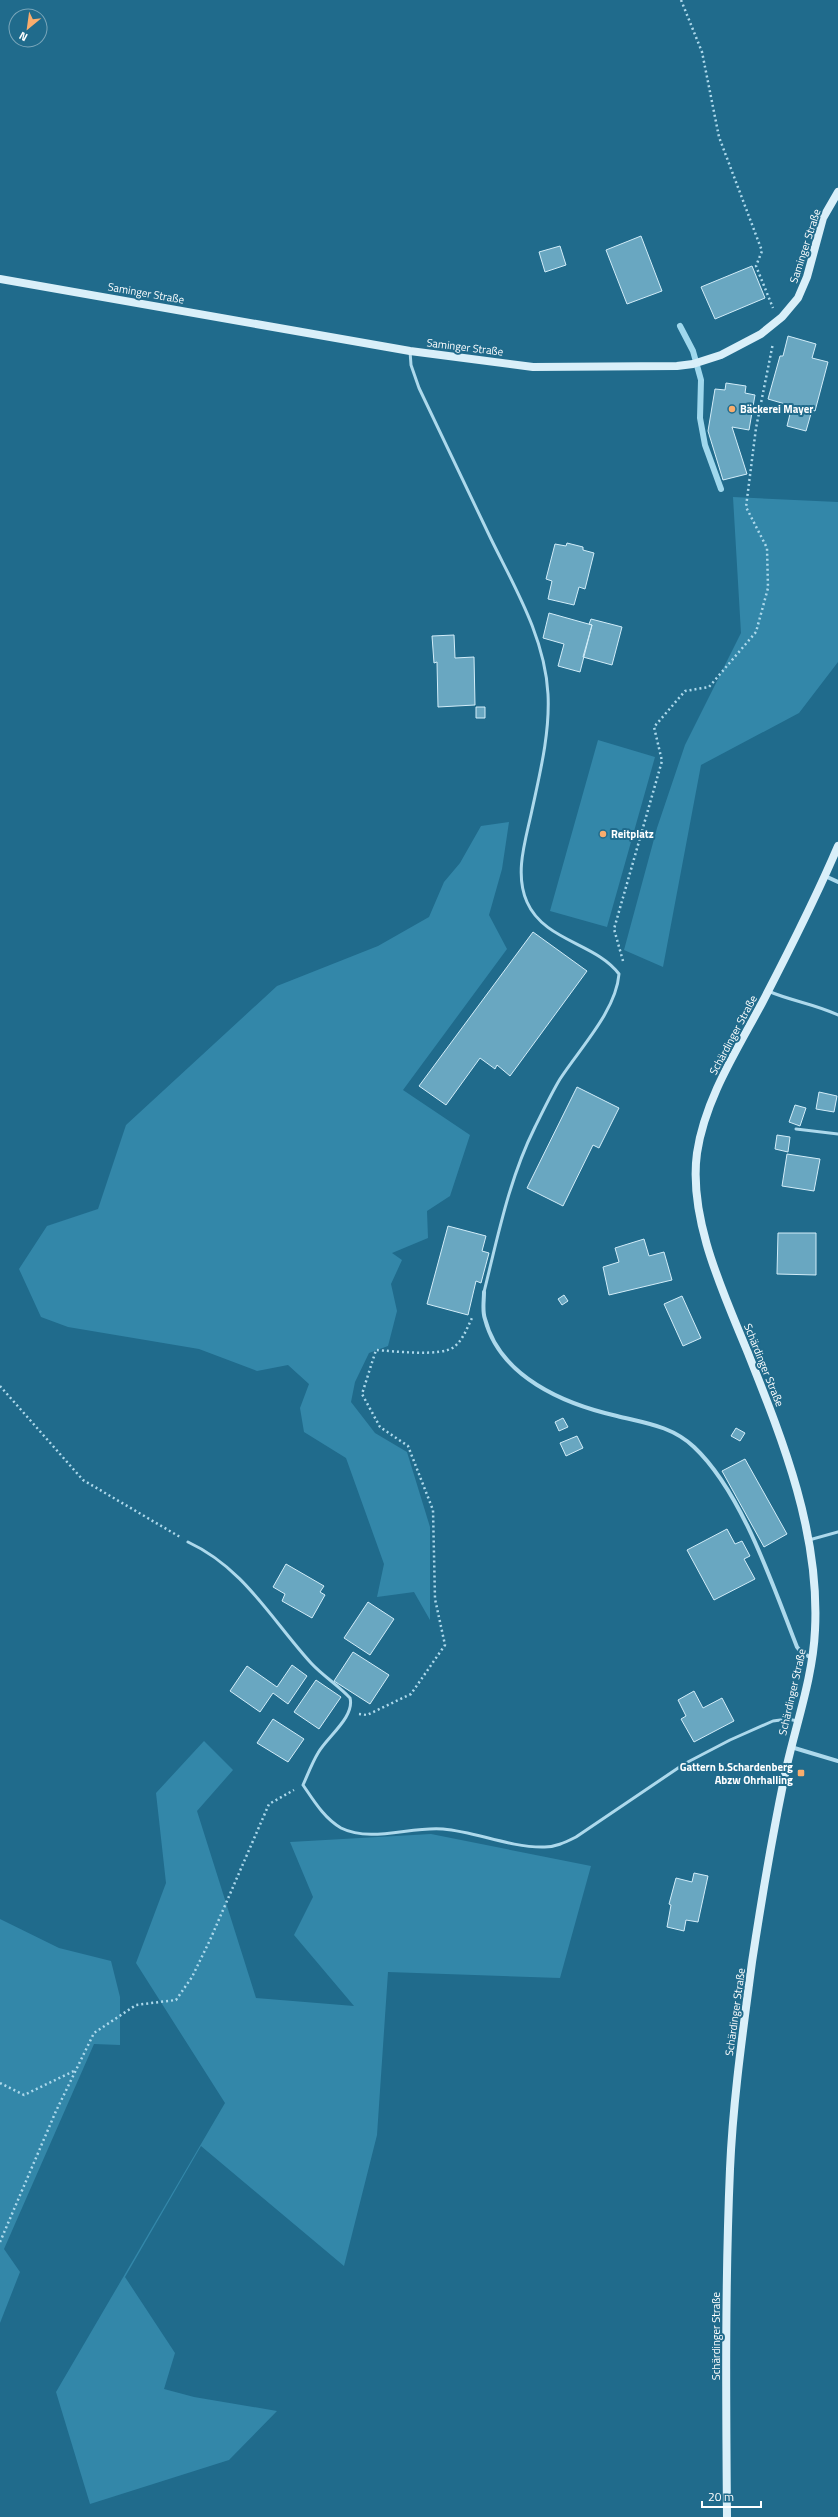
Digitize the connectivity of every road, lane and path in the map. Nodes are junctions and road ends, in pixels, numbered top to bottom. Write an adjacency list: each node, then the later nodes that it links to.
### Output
1 (681, 0): 4 (path)
2 (838, 192): 4 (main road, Saminger Straße)
3 (0, 279): 5 (main road, Saminger Straße)
4 (778, 320): 5 (main road, Saminger Straße); 9 (path)
5 (410, 351): 14 (lane)
6 (838, 846): 7 (main road, Schärdinger Straße)
7 (825, 876): 8 (street); 10 (main road, Schärdinger Straße)
8 (838, 882)
9 (624, 964)
10 (768, 991): 11 (lane); 17 (main road, Schärdinger Straße)
11 (838, 1015)
12 (796, 1129): 13 (lane)
13 (838, 1134)
14 (484, 1292): 19 (street); 20 (path)
15 (0, 1386): 18 (path)
16 (838, 1532): 17 (lane)
17 (808, 1540): 19 (main road, Schärdinger Straße)
18 (188, 1542): 20 (lane)
19 (813, 1659): 21 (main road, Schärdinger Straße)
20 (349, 1712): 24 (lane)
21 (798, 1722): 22 (main road, Schärdinger Straße); 24 (lane)
22 (791, 1747): 23 (street); 28 (main road, Schärdinger Straße)
23 (838, 1761)
24 (303, 1785): 25 (path)
25 (76, 2070): 26 (path); 27 (path)
26 (0, 2083)
27 (0, 2242)
28 (727, 2517)

